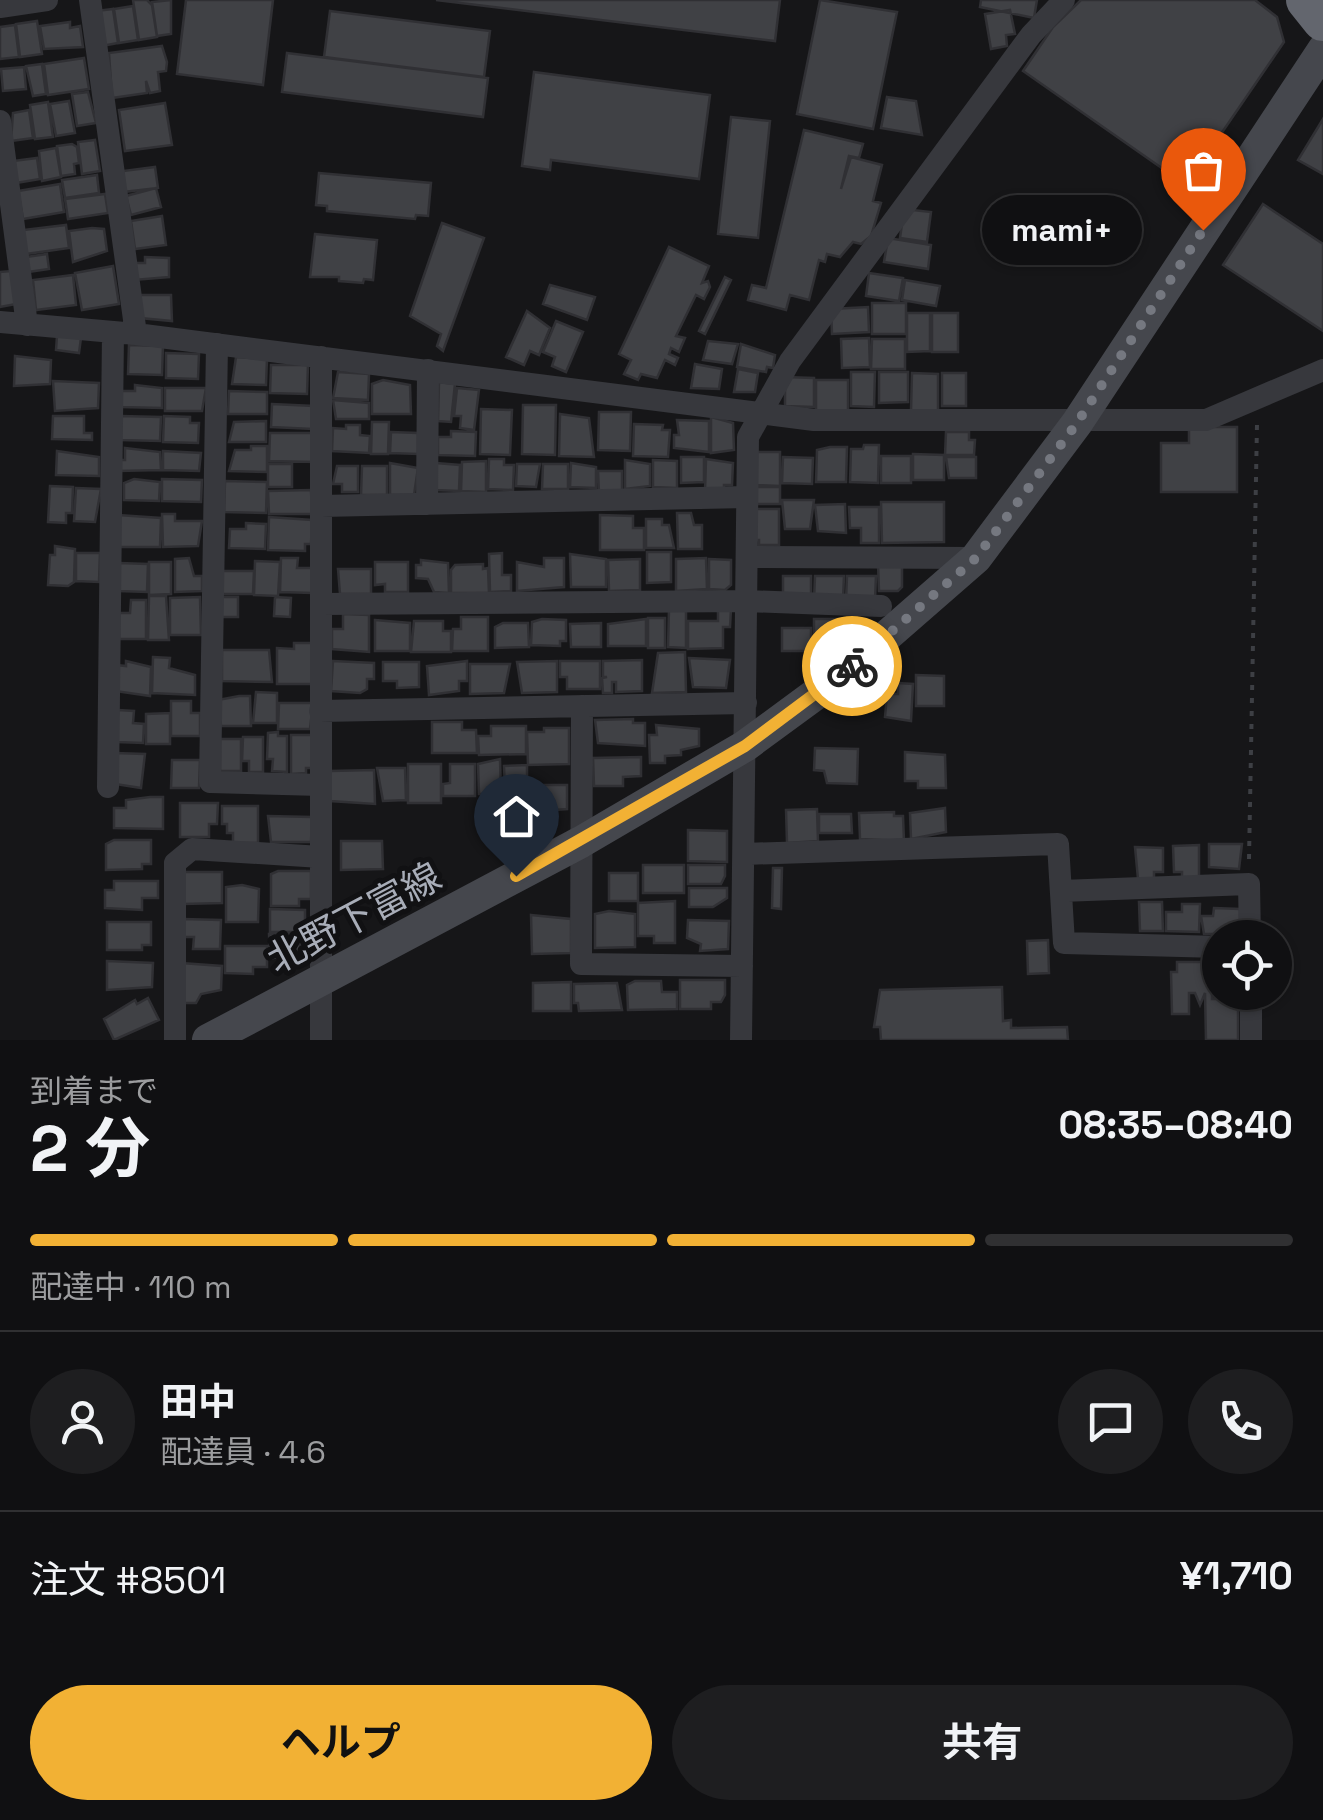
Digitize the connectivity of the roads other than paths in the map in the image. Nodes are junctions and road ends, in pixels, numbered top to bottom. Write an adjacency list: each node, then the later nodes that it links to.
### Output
1 (48, 0): 5 (street)
2 (90, 0): 11 (street)
3 (1064, 0): 16 (street)
4 (1308, 0): 6 (highway)
5 (0, 7)
6 (1323, 20)
7 (1323, 50): 17 (street, 北野下富線)
8 (0, 121): 10 (street)
9 (0, 322): 10 (street)
10 (27, 325): 11 (street)
11 (125, 333): 12 (street); 31 (street)
12 (217, 344): 13 (street); 30 (street)
13 (321, 357): 14 (street); 20 (street)
14 (428, 370): 16 (street); 19 (street)
15 (1323, 370): 17 (street)
16 (766, 412): 17 (street); 18 (street)
17 (1077, 423): 22 (street, 北野下富線)
18 (748, 498): 19 (street); 21 (street)
19 (427, 504): 20 (street)
20 (320, 506): 24 (street)
21 (747, 557): 22 (street); 23 (street)
22 (976, 558): 29 (street, 北野下富線)
23 (746, 601): 24 (street); 25 (street); 26 (street)
24 (320, 604): 28 (street)
25 (881, 606)
26 (746, 703): 27 (street); 29 (street)
27 (582, 706): 28 (street); 32 (street)
28 (320, 711): 30 (street)
29 (745, 746): 32 (street, 北野下富線); 33 (street)
30 (320, 785): 34 (street)
31 (108, 787)
32 (581, 842): 38 (street); 39 (street, 北野下富線)
33 (744, 854): 35 (street); 38 (street)
34 (321, 858): 39 (street); 41 (street)
35 (1061, 891): 36 (street); 37 (street)
36 (1250, 920)
37 (1202, 947)
38 (742, 966): 44 (street)
39 (321, 981): 42 (street, 北野下富線); 43 (street)
40 (1250, 1010): 45 (street)
41 (176, 1040)
42 (208, 1040)
43 (320, 1040)
44 (741, 1040)
45 (1251, 1040)

